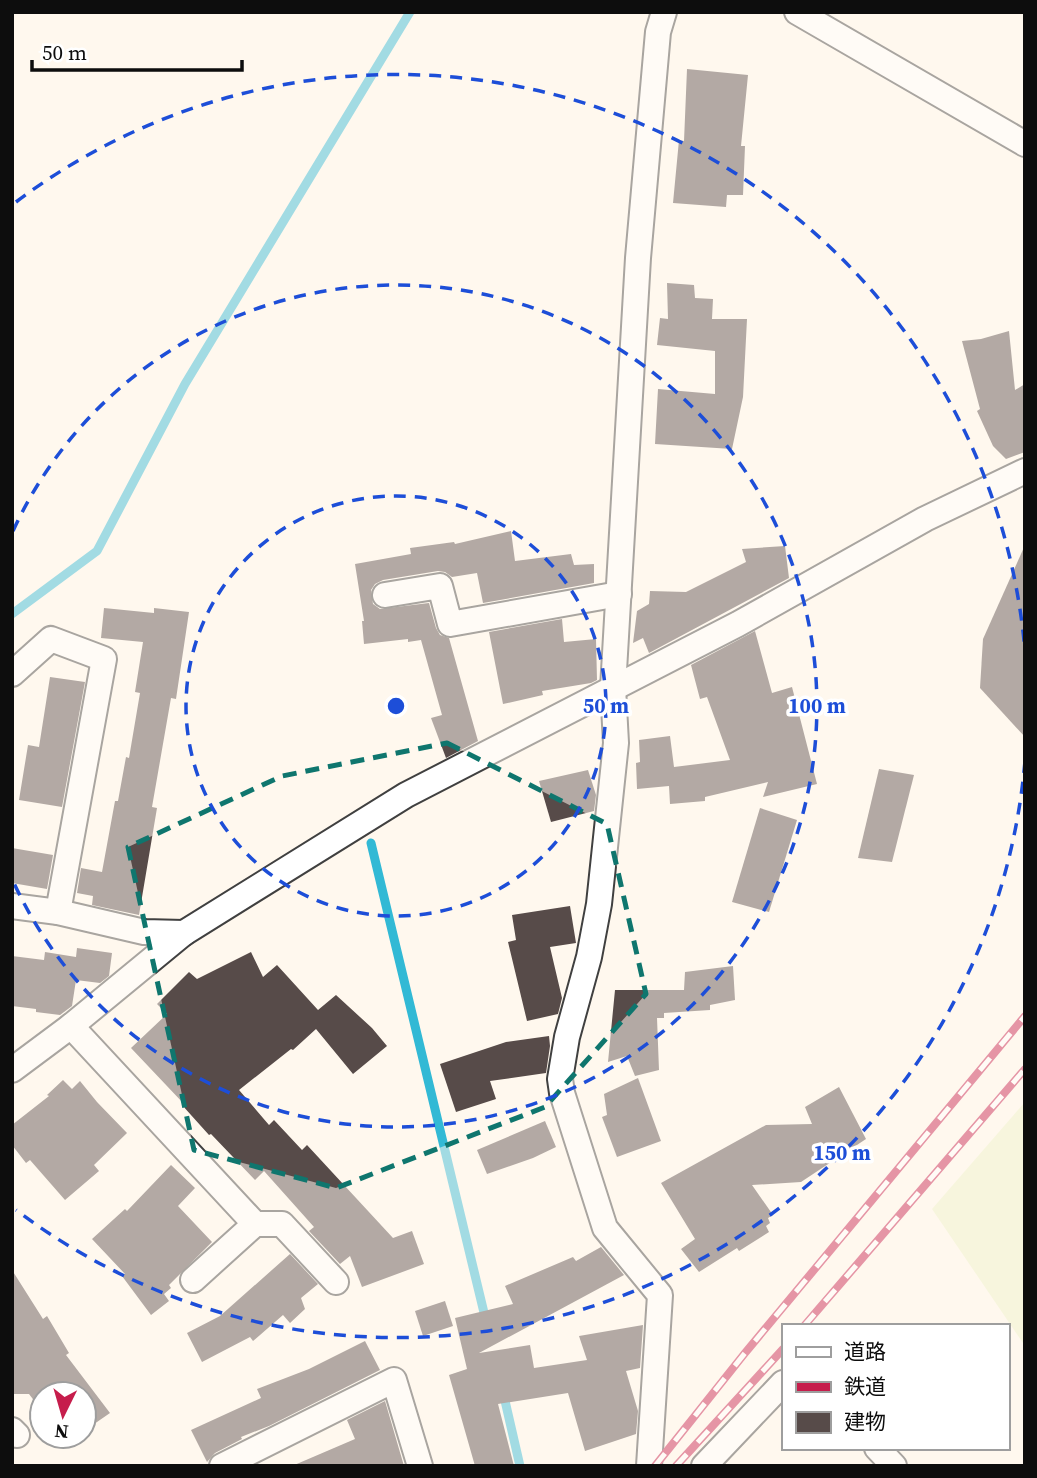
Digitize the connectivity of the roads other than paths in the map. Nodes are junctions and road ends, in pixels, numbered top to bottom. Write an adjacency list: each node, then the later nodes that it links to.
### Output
1 (664, 12): 5 (street)
2 (797, 12): 3 (street)
3 (1025, 144)
4 (1025, 471): 8 (street)
5 (618, 594): 6 (street); 8 (street)
6 (385, 595)
7 (12, 674): 10 (street)
8 (613, 688): 11 (street); 21 (street)
9 (12, 906): 10 (street)
10 (58, 912): 11 (street)
11 (184, 933): 12 (street)
12 (71, 1026): 13 (street); 14 (street)
13 (12, 1070)
14 (256, 1224): 15 (street); 16 (street)
15 (193, 1280)
16 (336, 1282)
17 (782, 1384): 22 (street)
18 (879, 1450): 23 (street)
19 (222, 1466): 20 (street)
20 (420, 1466)
21 (649, 1466)
22 (704, 1466)
23 (894, 1466)

